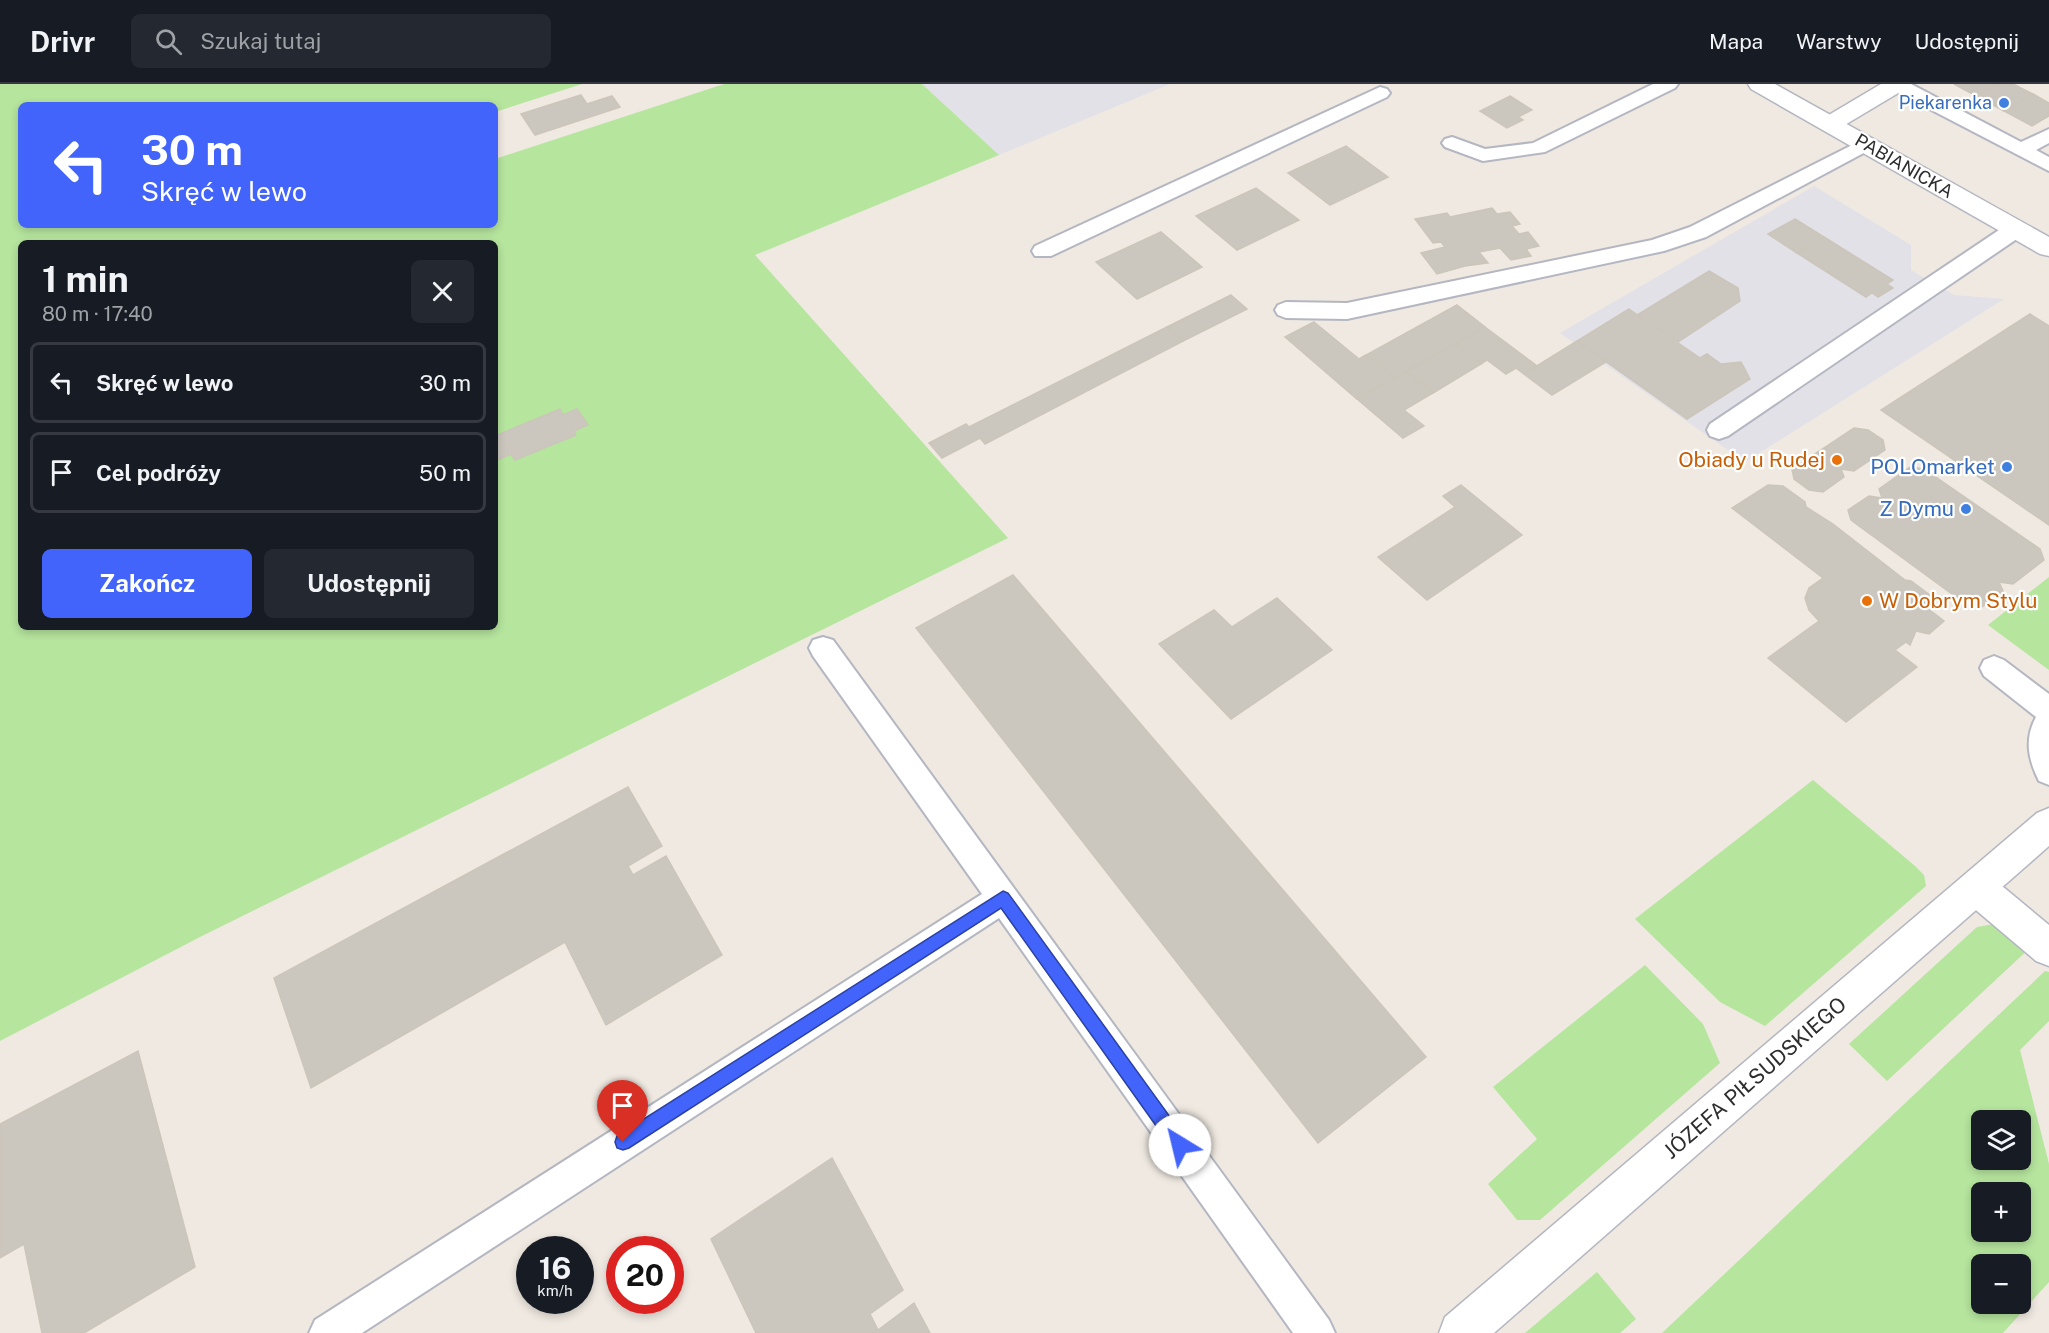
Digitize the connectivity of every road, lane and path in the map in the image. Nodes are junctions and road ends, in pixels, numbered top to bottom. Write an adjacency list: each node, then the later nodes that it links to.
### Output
1 (1668, 84): 7 (lane)
2 (1759, 84): 5 (street, PABIANICKA)
3 (1898, 84): 5 (street); 9 (lane)
4 (1380, 93): 13 (lane)
5 (1830, 124): 8 (street, PABIANICKA)
6 (2049, 135): 9 (lane)
7 (1452, 143)
8 (1866, 144): 11 (street, PABIANICKA); 14 (lane)
9 (2022, 150): 10 (lane)
10 (2049, 165)
11 (2016, 230): 12 (street, PABIANICKA); 15 (lane)
12 (2049, 248)
13 (1043, 251)
14 (1286, 310)
15 (1719, 430)
16 (823, 648): 23 (lane)
17 (1994, 668): 18 (lane)
18 (2049, 710)
19 (2049, 722): 20 (lane)
20 (2049, 772)
21 (2049, 824): 22 (street, JÓZEFA PIŁSUDSKIEGO)
22 (1977, 888): 24 (street); 27 (street, JÓZEFA PIŁSUDSKIEGO)
23 (1003, 898): 25 (lane); 26 (lane)
24 (2049, 948)
25 (328, 1333)
26 (1316, 1333)
27 (1461, 1333)

